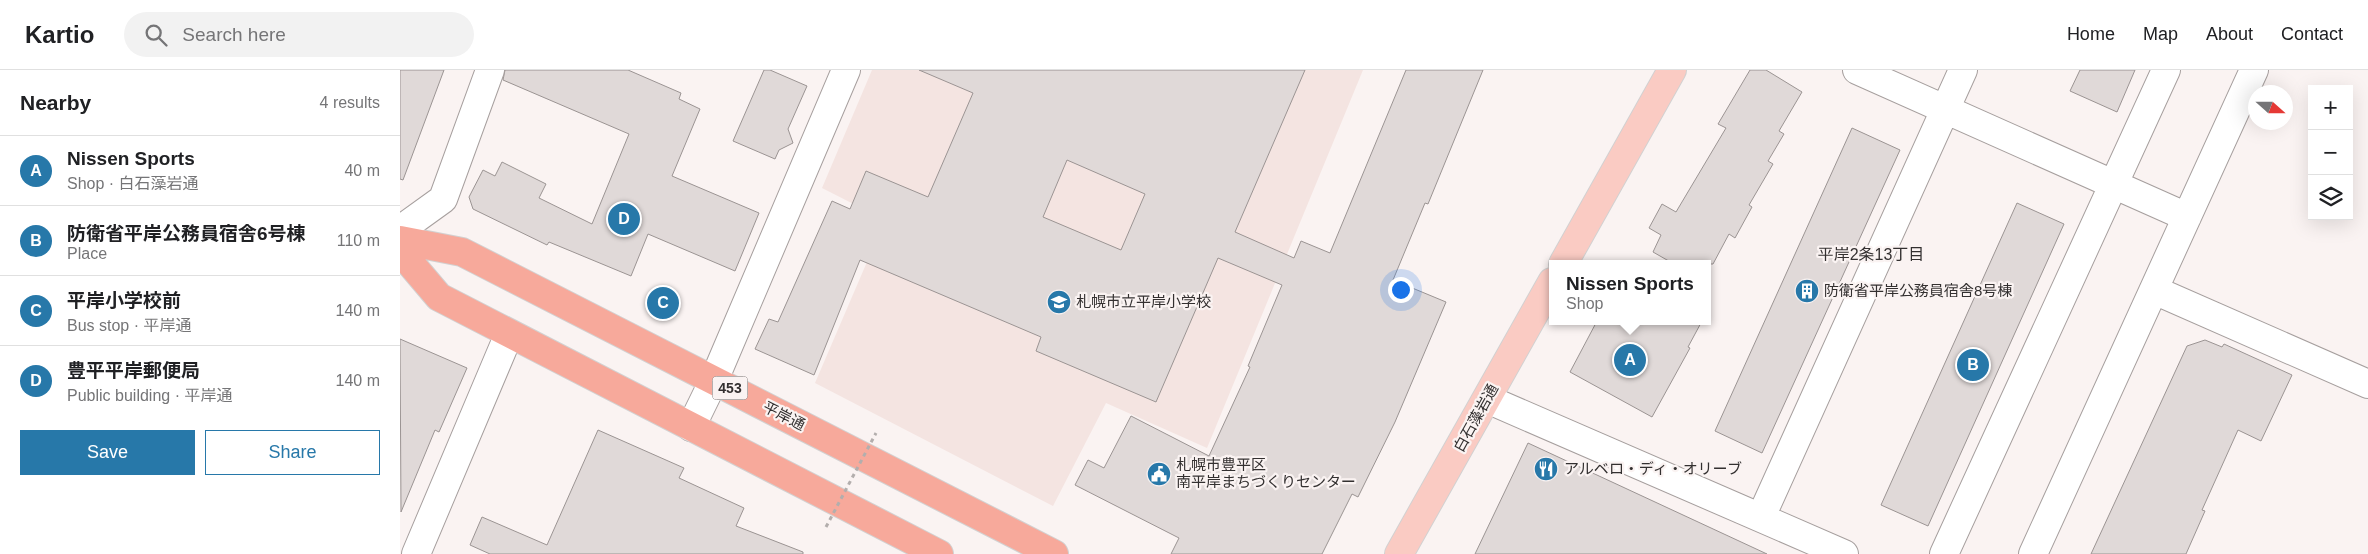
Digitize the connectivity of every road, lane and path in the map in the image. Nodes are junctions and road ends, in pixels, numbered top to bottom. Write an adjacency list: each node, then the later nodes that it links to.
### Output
1 (490, 70): 11 (street)
2 (846, 70): 18 (street)
3 (1672, 70): 14 (main road)
4 (1857, 70): 8 (street)
5 (1963, 70): 8 (street)
6 (2166, 70): 9 (street)
7 (2254, 70): 10 (street)
8 (1946, 108): 9 (street); 23 (street)
9 (2114, 184): 10 (street); 30 (street)
10 (2186, 217): 16 (street)
11 (400, 230)
12 (400, 240): 18 (highway, 平岸通 / 453)
13 (400, 251): 17 (highway)
14 (1565, 260)
15 (1549, 287): 20 (main road, 白石藻岩通)
16 (2154, 290): 19 (street); 31 (street)
17 (509, 334): 21 (highway); 25 (street)
18 (714, 380): 21 (street); 27 (highway, 平岸通 / 453)
19 (2368, 384)
20 (1487, 399): 23 (street); 28 (main road, 白石藻岩通)
21 (691, 427): 26 (highway)
22 (876, 433): 24 (path, bridge)
23 (1761, 517): 29 (street)
24 (826, 527)
25 (416, 554)
26 (939, 554)
27 (1054, 554)
28 (1399, 554)
29 (1844, 554)
30 (1944, 554)
31 (2033, 554)

